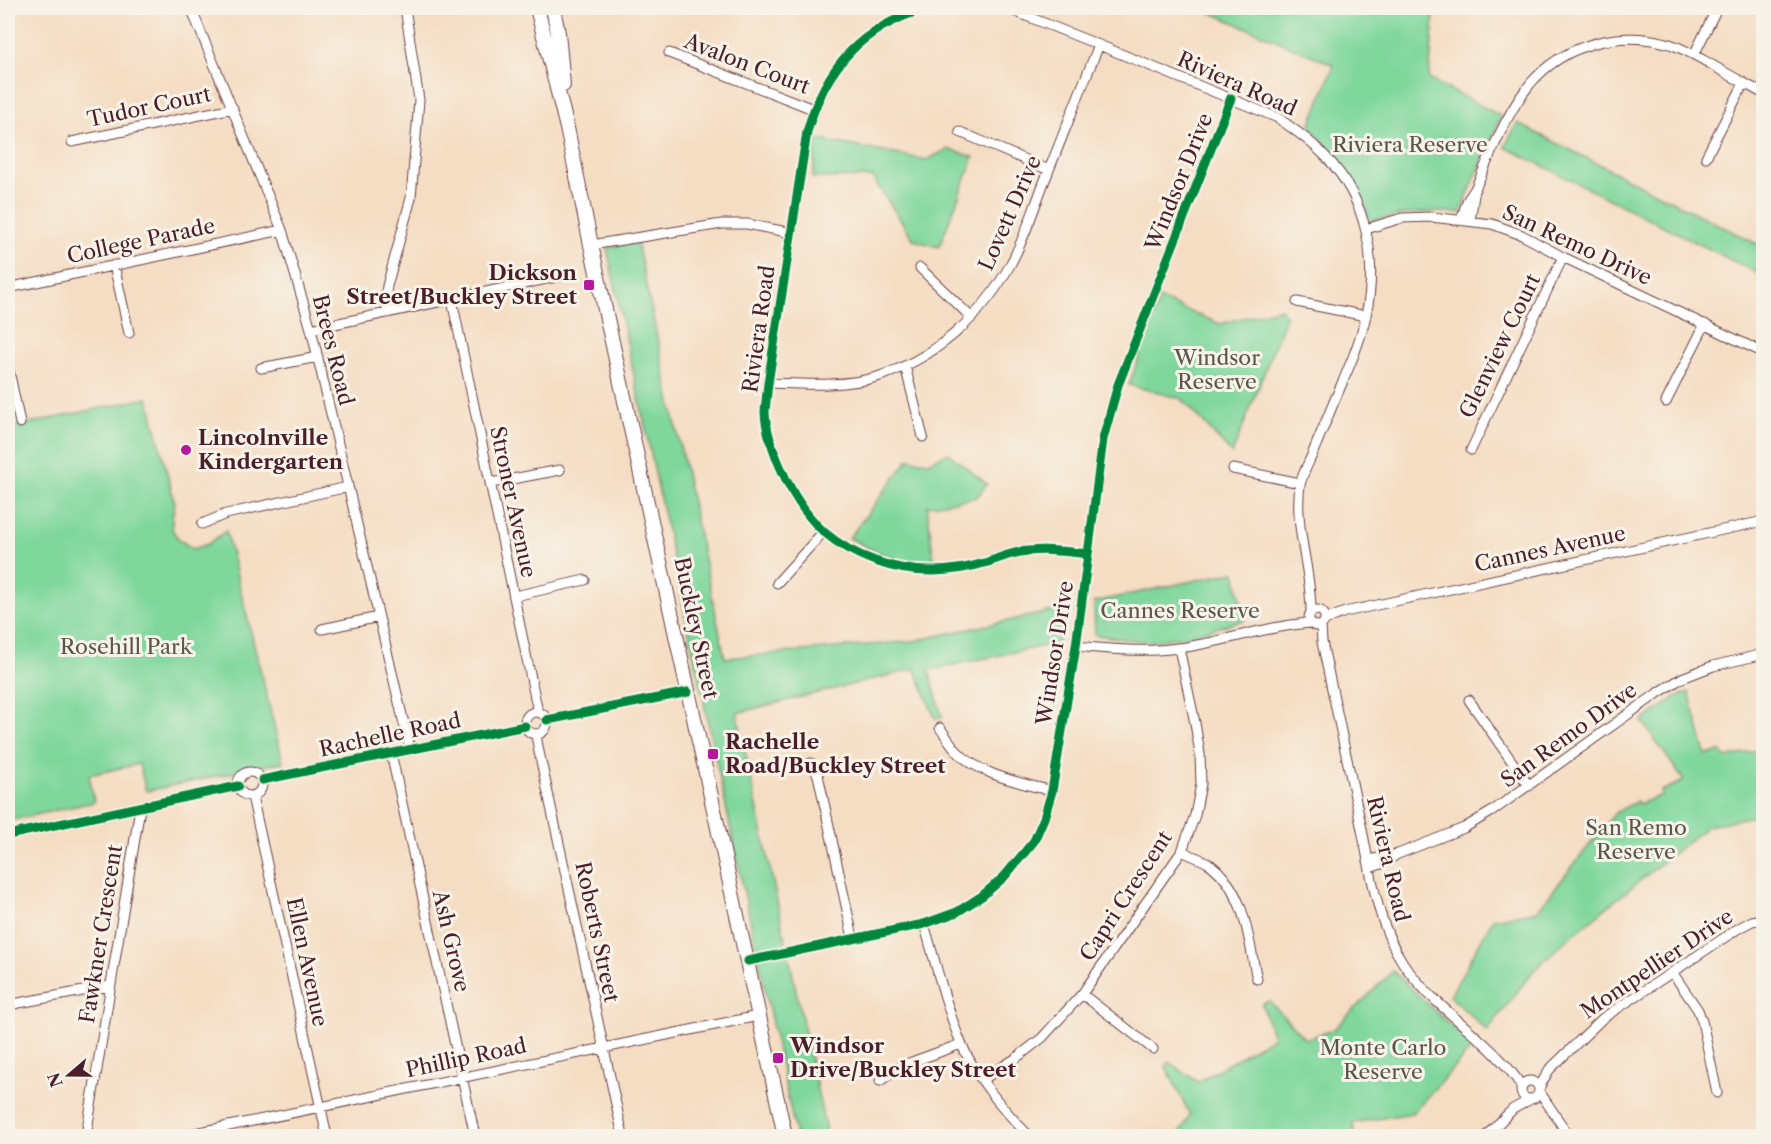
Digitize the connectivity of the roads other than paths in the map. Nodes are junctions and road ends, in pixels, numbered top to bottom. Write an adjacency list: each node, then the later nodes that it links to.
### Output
1 (191, 8): 15 (street, Brees Road)
2 (405, 8): 34 (street)
3 (537, 8): 17 (main road, Buckley Street)
4 (553, 8): 17 (main road, Buckley Street)
5 (928, 8): 8 (street, Riviera Road)
6 (999, 8): 9 (street, Riviera Road)
7 (1717, 8): 11 (street)
8 (909, 10): 16 (street, Riviera Road)
9 (1099, 45): 14 (street, Riviera Road); 21 (street, Lovett Drive)
10 (669, 53): 16 (street, Avalon Court)
11 (1694, 55): 12 (street); 22 (street)
12 (1744, 83): 13 (street); 20 (street)
13 (1764, 94)
14 (1232, 98): 23 (street, Riviera Road); 58 (street, Windsor Drive)
15 (233, 108): 19 (street, Tudor Court); 24 (street, Brees Road)
16 (813, 109): 25 (street, Riviera Road)
17 (567, 128): 26 (main road, Buckley Street)
18 (960, 132): 21 (street)
19 (72, 142)
20 (1706, 157)
21 (1049, 170): 36 (street, Lovett Drive)
22 (1466, 221): 23 (street, San Remo Drive); 27 (street, San Remo Drive)
23 (1366, 229): 35 (street, Riviera Road)
24 (282, 230): 28 (street, College Parade); 38 (street, Brees Road)
25 (792, 233): 26 (street); 45 (street, Riviera Road)
26 (591, 246): 68 (main road, Buckley Street)
27 (1563, 257): 37 (street, San Remo Drive); 49 (street, Glenview Court)
28 (114, 265): 31 (street, College Parade); 39 (street)
29 (920, 268): 36 (street)
30 (570, 274): 32 (street)
31 (8, 288)
32 (452, 300): 34 (street); 52 (street, Stroner Avenue)
33 (1297, 302): 35 (street)
34 (388, 313): 38 (street)
35 (1366, 316): 53 (street, Riviera Road)
36 (971, 318): 43 (street, Lovett Drive)
37 (1705, 324): 40 (street, San Remo Drive); 46 (street)
38 (311, 329): 41 (street, Brees Road)
39 (129, 333)
40 (1764, 353)
41 (318, 357): 44 (street); 54 (street, Brees Road)
42 (8, 366): 47 (street)
43 (905, 366): 45 (street, Lovett Drive); 48 (street)
44 (261, 368)
45 (768, 383): 57 (street, Riviera Road)
46 (1666, 402)
47 (20, 423)
48 (924, 437)
49 (1471, 450)
50 (1233, 469): 53 (street)
51 (560, 470): 52 (street)
52 (491, 483): 61 (street, Stroner Avenue)
53 (1300, 483): 63 (street, Riviera Road)
54 (348, 487): 56 (street); 62 (street, Brees Road)
55 (1764, 521): 63 (street, Cannes Avenue)
56 (202, 524)
57 (824, 531): 58 (street, Riviera Road); 60 (street)
58 (1088, 554): 65 (street, Windsor Drive)
59 (585, 580): 61 (street)
60 (777, 583)
61 (514, 596): 70 (street, Stroner Avenue)
62 (379, 617): 64 (street); 75 (street, Brees Road)
63 (1317, 618): 66 (street, Cannes Avenue); 86 (street, Riviera Road)
64 (322, 629)
65 (1076, 646): 66 (street, Cannes Avenue); 81 (street, Windsor Drive)
66 (1179, 648): 85 (street, Capri Crescent)
67 (1764, 654): 80 (street, San Remo Drive)
68 (688, 692): 71 (street); 90 (main road, Buckley Street)
69 (1469, 700): 80 (street)
70 (538, 712): 71 (street); 72 (street)
71 (547, 720): 74 (street)
72 (525, 726): 74 (street); 75 (street, Rachelle Road)
73 (940, 728): 81 (street)
74 (536, 735): 98 (street, Roberts Street)
75 (410, 749): 76 (street, Rachelle Road)
76 (391, 753): 78 (street, Rachelle Road); 100 (street, Ash Grove)
77 (811, 763): 89 (street)
78 (262, 780): 79 (street); 82 (street)
79 (238, 786): 82 (street); 83 (street)
80 (1529, 786): 86 (street, San Remo Drive)
81 (1052, 791): 88 (street, Windsor Drive)
82 (252, 796): 105 (street, Ellen Avenue)
83 (140, 808): 84 (street); 93 (street, Fawkner Crescent)
84 (8, 835)
85 (1182, 852): 92 (street); 94 (street, Capri Crescent)
86 (1370, 864): 103 (street, Riviera Road)
87 (1764, 919): 91 (street, Montpellier Drive)
88 (924, 924): 89 (street, Windsor Drive); 97 (street)
89 (853, 938): 90 (street, Windsor Drive)
90 (748, 961): 96 (main road, Buckley Street)
91 (1672, 972): 103 (street, Montpellier Drive); 104 (street)
92 (1257, 979)
93 (110, 986): 95 (street); 107 (street, Fawkner Crescent)
94 (1082, 994): 99 (street); 101 (street, Capri Crescent)
95 (8, 1005)
96 (758, 1016): 98 (street, Phillip Road); 111 (main road, Buckley Street)
97 (961, 1044): 101 (street); 102 (street)
98 (604, 1048): 100 (street, Phillip Road); 110 (street, Roberts Street)
99 (1153, 1049)
100 (463, 1077): 105 (street, Phillip Road); 109 (street, Ash Grove)
101 (982, 1080): 112 (street)
102 (880, 1081)
103 (1531, 1089): 113 (street, Montpellier Drive); 114 (street, Riviera Road)
104 (1718, 1093)
105 (320, 1107): 106 (street, Phillip Road); 108 (street, Ellen Avenue)
106 (186, 1136)
107 (86, 1137)
108 (327, 1137)
109 (476, 1137)
110 (623, 1137)
111 (785, 1137)
112 (1029, 1137)
113 (1486, 1137)
114 (1569, 1137)

